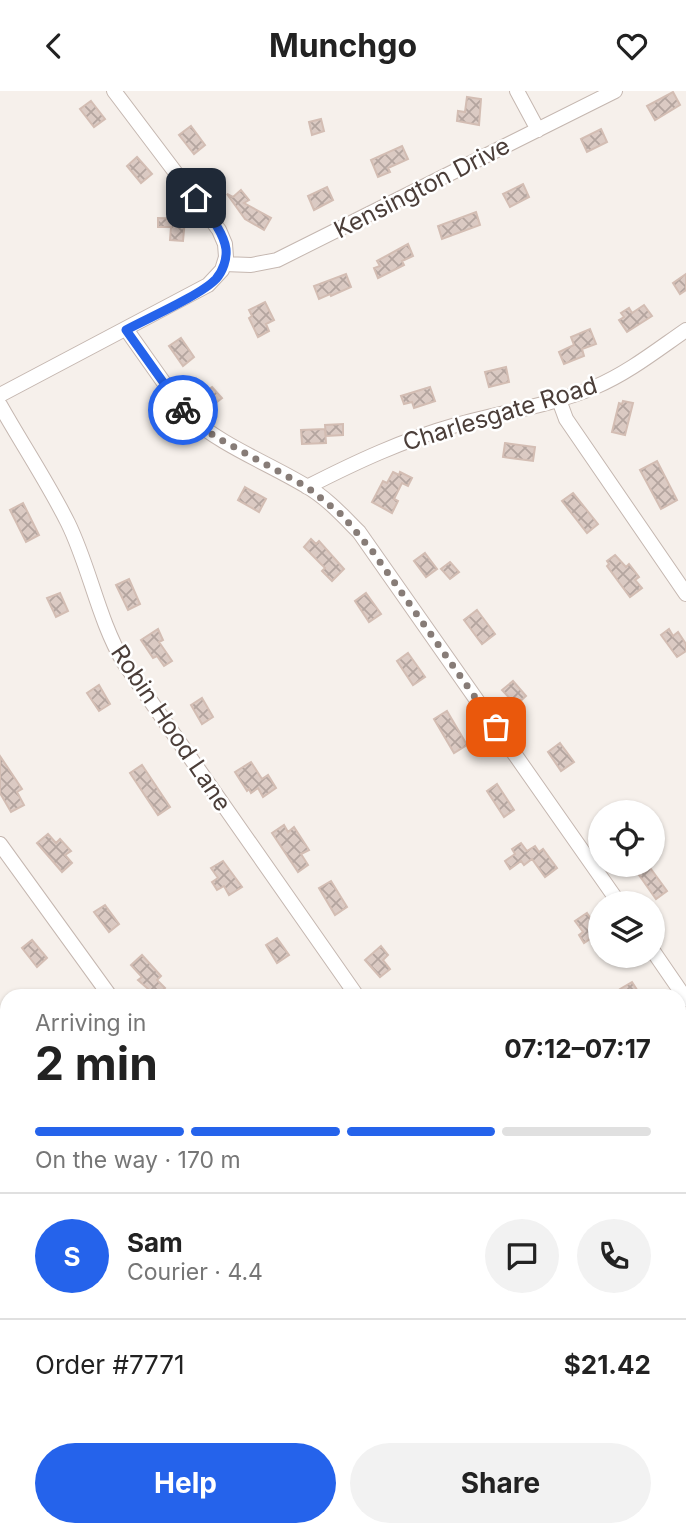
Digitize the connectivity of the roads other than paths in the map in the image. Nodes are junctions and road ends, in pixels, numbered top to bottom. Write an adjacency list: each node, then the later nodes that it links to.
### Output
1 (114, 91): 5 (street)
2 (517, 91): 4 (street)
3 (615, 91): 4 (street, Kensington Drive)
4 (538, 130): 5 (street, Kensington Drive)
5 (224, 264): 6 (street)
6 (126, 330): 8 (street); 11 (street)
7 (686, 330): 9 (street, Charlesgate Road)
8 (0, 395)
9 (559, 400): 11 (street, Charlesgate Road); 12 (street)
10 (0, 405): 17 (street, Robin Hood Lane)
11 (307, 487): 14 (street)
12 (686, 594)
13 (0, 844): 16 (street)
14 (611, 891)
15 (665, 968): 18 (street)
16 (105, 989)
17 (352, 989)
18 (679, 989)

